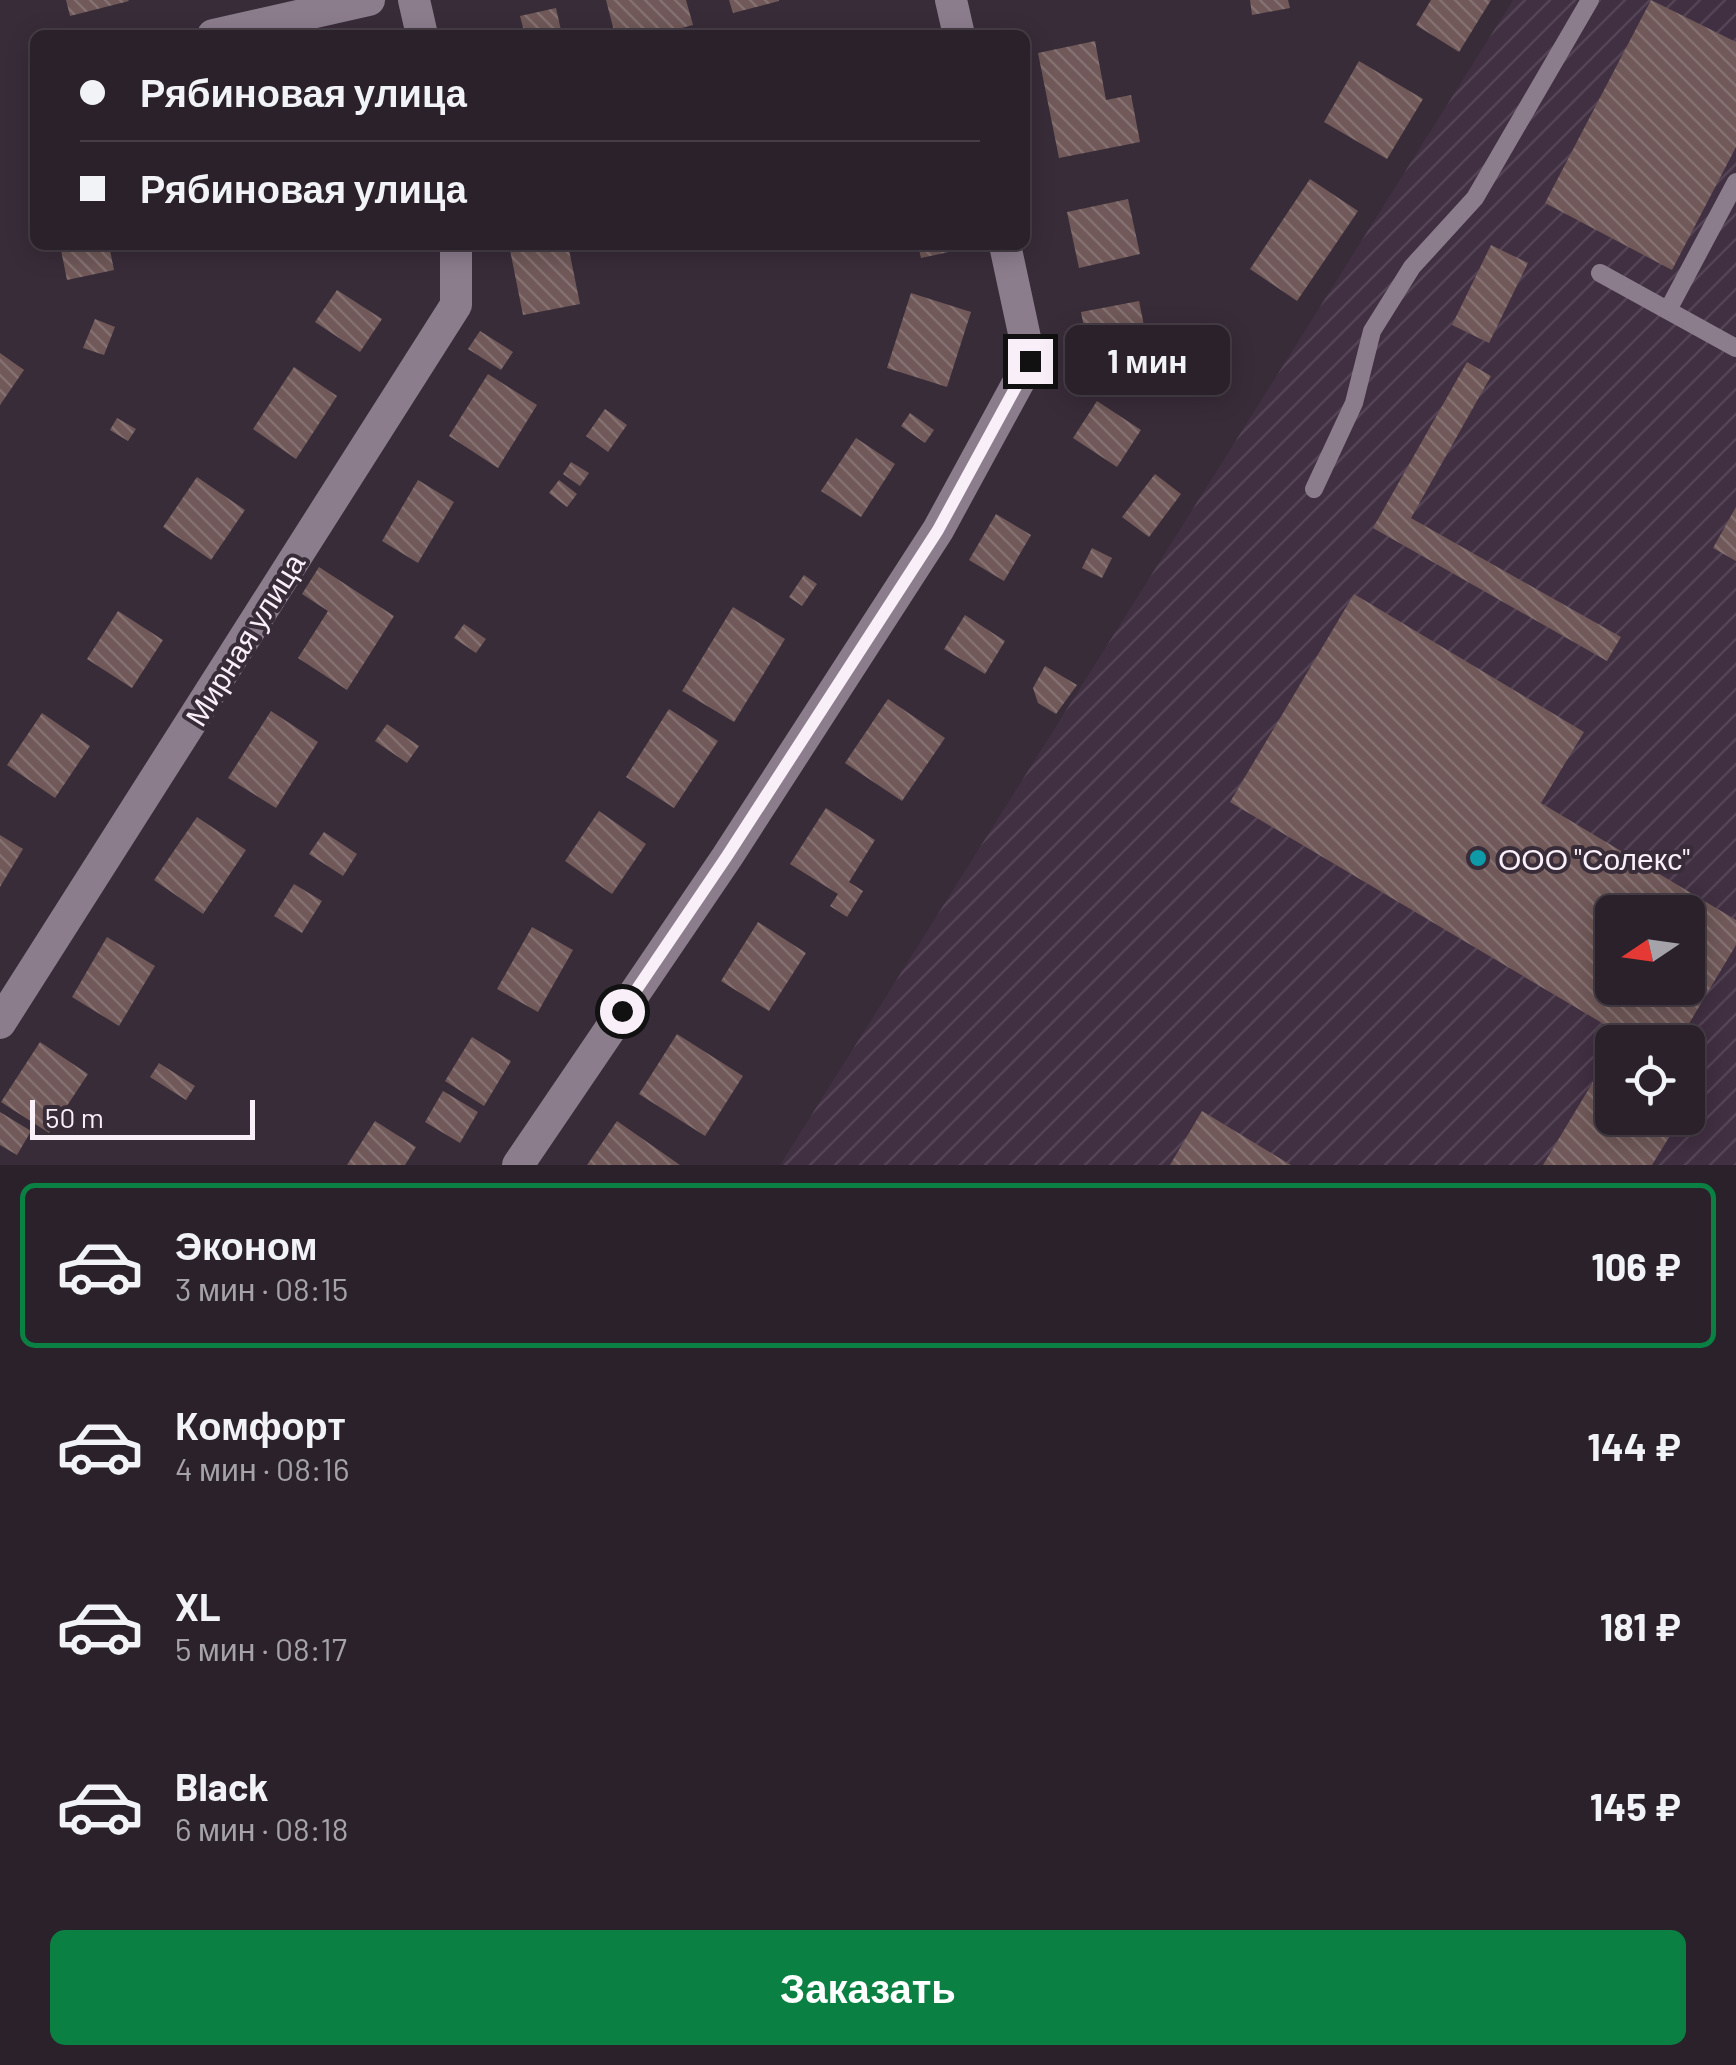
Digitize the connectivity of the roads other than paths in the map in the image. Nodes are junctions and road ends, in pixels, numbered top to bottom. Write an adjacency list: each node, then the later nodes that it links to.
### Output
1 (370, 0): 5 (street)
2 (414, 0): 6 (street)
3 (951, 0): 7 (street)
4 (1590, 0): 14 (lane)
5 (235, 30)
6 (421, 30)
7 (958, 30)
8 (1736, 182): 12 (lane)
9 (456, 250): 15 (street, Мирная улица)
10 (1006, 250): 16 (street)
11 (1600, 274): 12 (lane)
12 (1668, 310): 13 (lane)
13 (1736, 348)
14 (1314, 489)
15 (0, 1023)
16 (518, 1165)

